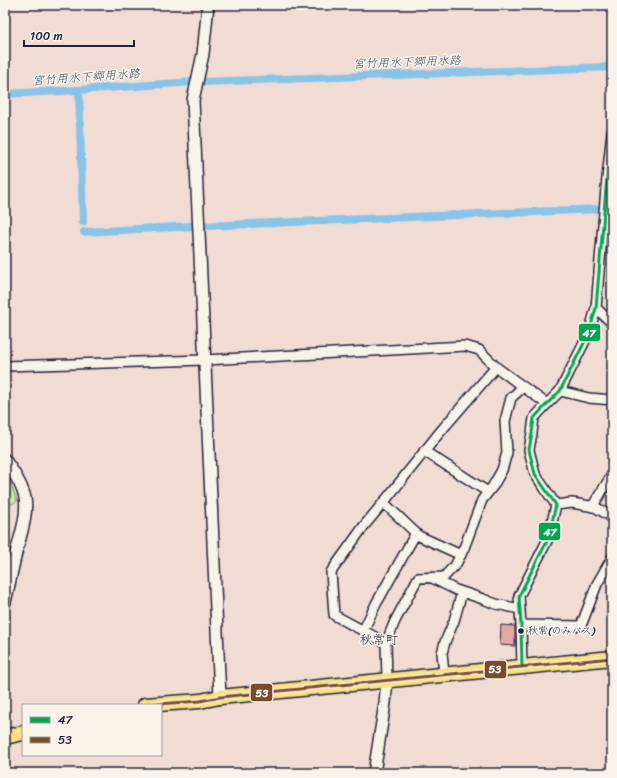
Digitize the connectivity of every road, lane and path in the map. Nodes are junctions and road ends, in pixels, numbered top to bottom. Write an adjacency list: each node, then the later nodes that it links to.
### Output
1 (208, 5): 6 (street)
2 (612, 132): 3 (street)
3 (608, 203): 4 (street)
4 (596, 308): 5 (street); 10 (street)
5 (612, 323)
6 (205, 360): 7 (street); 8 (street); 35 (street)
7 (5, 366)
8 (496, 367): 9 (street); 13 (street)
9 (522, 387): 12 (street); 16 (street)
10 (560, 391): 11 (street); 12 (street)
11 (612, 400)
12 (547, 404): 18 (street)
13 (424, 451): 16 (street); 17 (street)
14 (5, 460): 26 (street)
15 (612, 475): 19 (street)
16 (488, 492): 22 (street)
17 (384, 503): 21 (street); 29 (street)
18 (556, 505): 19 (street); 27 (street)
19 (592, 507): 20 (street)
20 (612, 517)
21 (416, 533): 22 (street); 29 (street)
22 (461, 555): 24 (street)
23 (612, 558): 28 (street)
24 (430, 578): 25 (street); 30 (street)
25 (462, 592): 27 (street); 33 (street)
26 (5, 602)
27 (520, 609): 28 (street)
28 (521, 625): 32 (street)
29 (363, 631): 30 (street)
30 (386, 643): 34 (street)
31 (612, 658): 32 (main road)
32 (522, 667): 33 (main road)
33 (444, 674): 34 (main road)
34 (387, 680): 35 (main road); 39 (street)
35 (220, 697): 36 (main road)
36 (159, 704)
37 (22, 733): 38 (main road)
38 (5, 737)
39 (374, 773)

